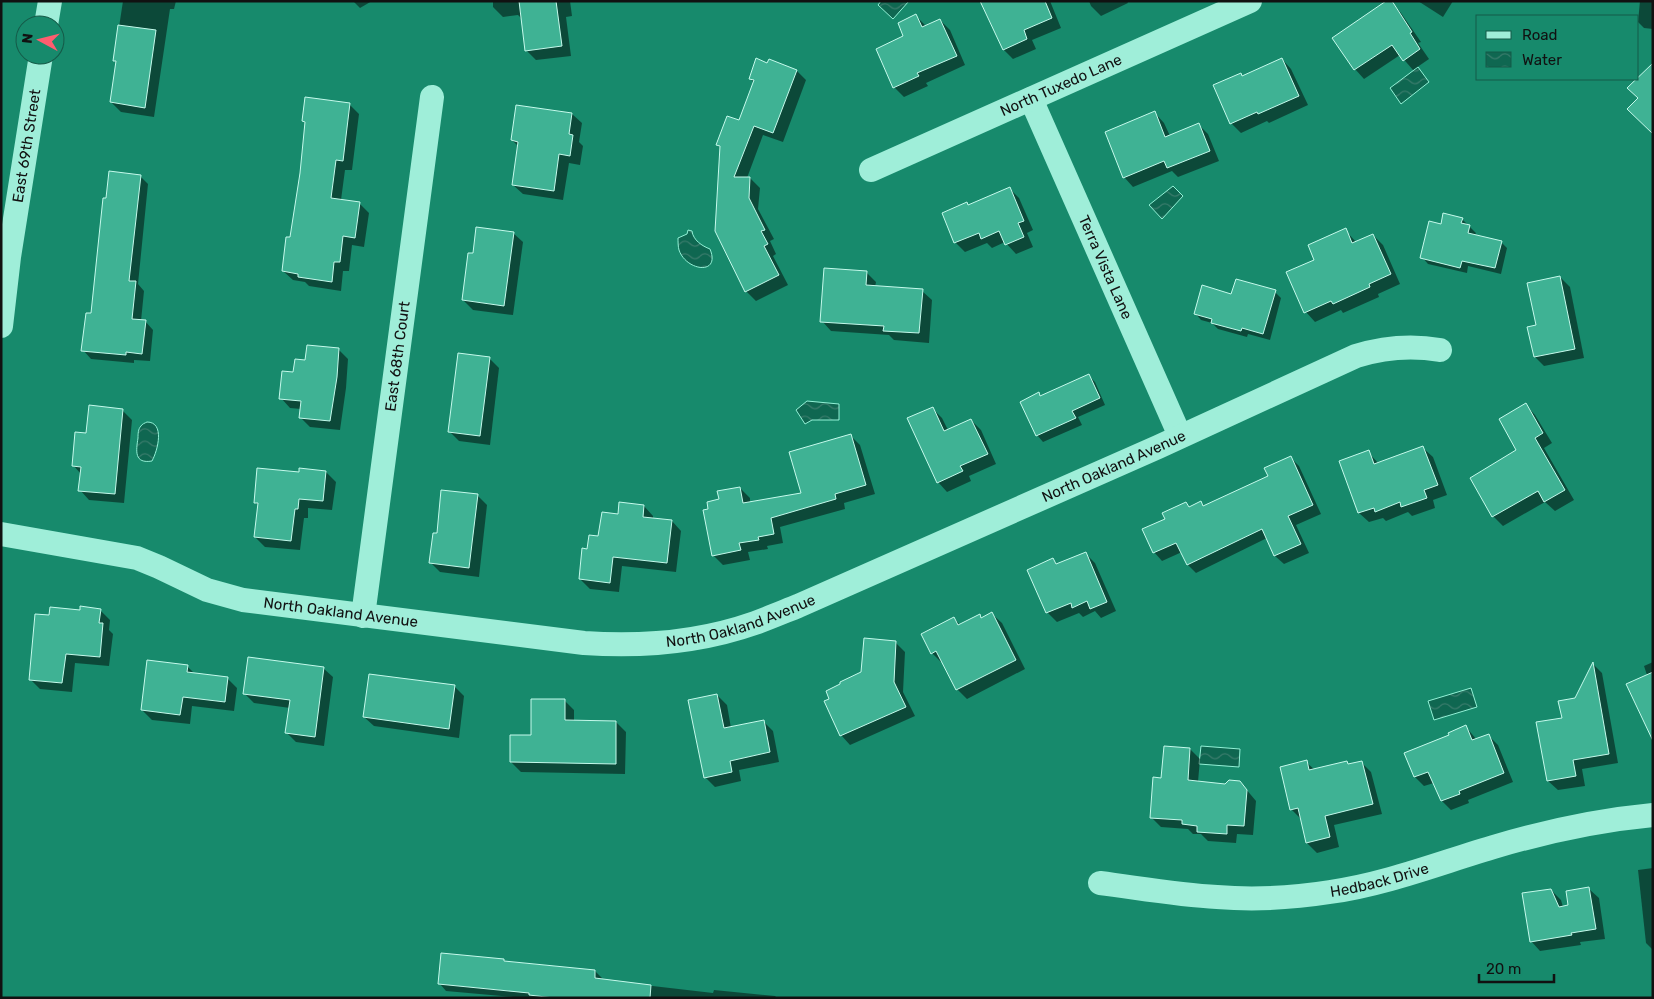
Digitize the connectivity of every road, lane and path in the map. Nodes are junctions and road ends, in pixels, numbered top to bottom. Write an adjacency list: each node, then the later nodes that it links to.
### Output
1 (50, 1): 3 (street)
2 (1250, 1): 6 (street, North Tuxedo Lane)
3 (48, 15)
4 (39, 65): 8 (street, East 69th Street)
5 (432, 97): 12 (street, East 68th Court)
6 (1031, 99): 7 (street, North Tuxedo Lane); 10 (street, Terra Vista Lane)
7 (871, 170)
8 (1, 326)
9 (1440, 350): 10 (street, North Oakland Avenue)
10 (1180, 436): 12 (street, North Oakland Avenue)
11 (1, 534): 12 (street, North Oakland Avenue)
12 (363, 616)
13 (1653, 814): 14 (street, Hedback Drive)
14 (1100, 883)

